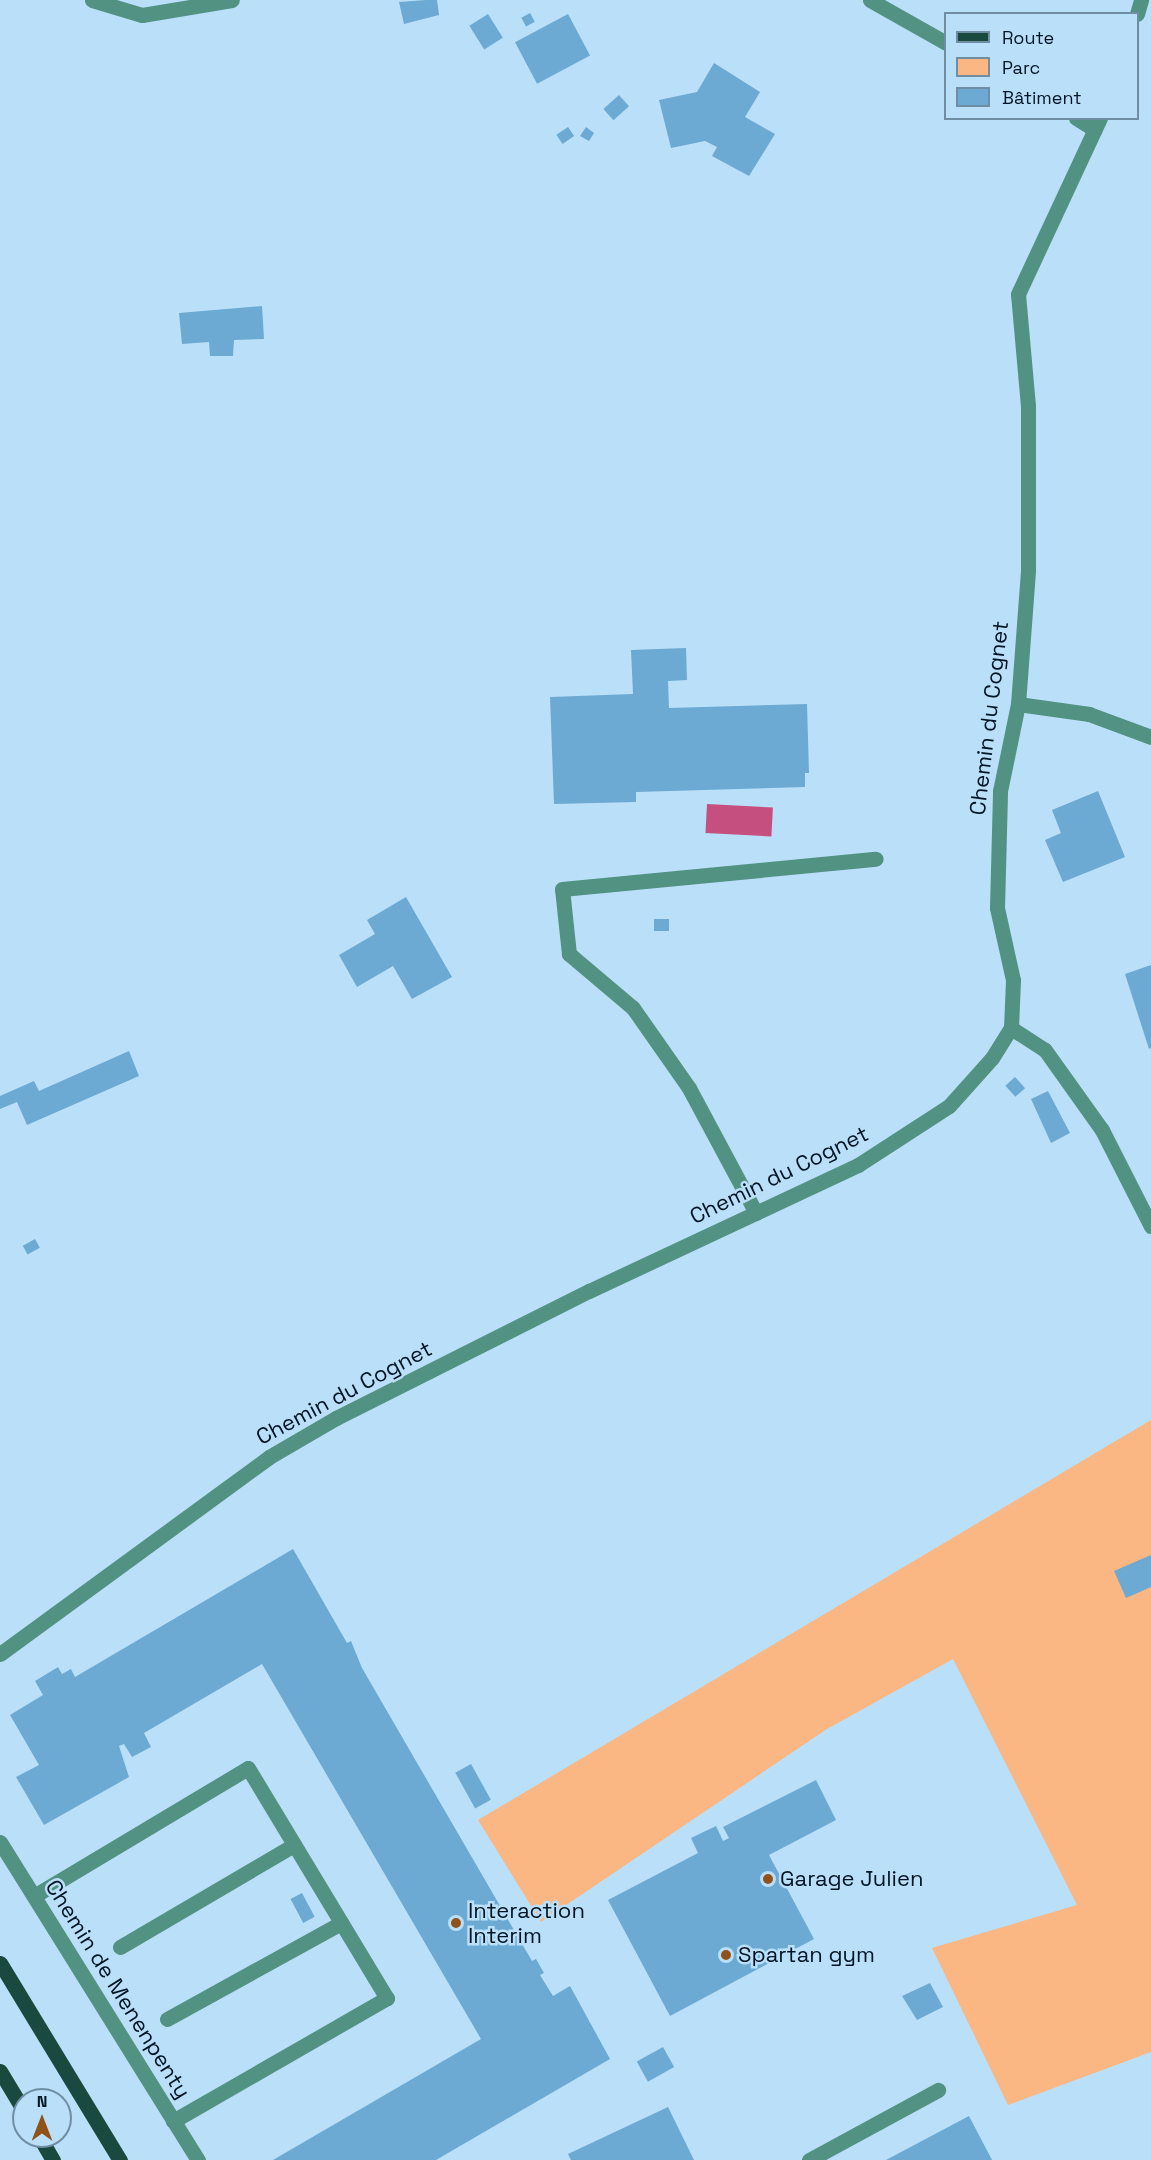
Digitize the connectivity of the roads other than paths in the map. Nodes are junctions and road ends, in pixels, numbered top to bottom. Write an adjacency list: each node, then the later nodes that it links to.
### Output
1 (92, 0): 2 (street)
2 (232, 0)
3 (870, 0): 4 (street)
4 (944, 43)
5 (1083, 120): 6 (street)
6 (1098, 124): 7 (street, Chemin du Cognet)
7 (1018, 704): 8 (street); 10 (street, Chemin du Cognet)
8 (1151, 737)
9 (876, 859): 11 (street)
10 (1011, 1028): 11 (street, Chemin du Cognet); 12 (street)
11 (756, 1213): 13 (street, Chemin du Cognet)
12 (1151, 1226)
13 (0, 1654)
14 (0, 1842): 16 (street, Chemin de Menenpenty)
15 (294, 1845): 16 (street); 17 (street); 18 (street)
16 (34, 1896): 24 (street, Chemin de Menenpenty)
17 (341, 1923): 20 (street); 24 (street)
18 (120, 1947)
19 (0, 1963): 25 (main road)
20 (167, 2019)
21 (0, 2071): 23 (main road)
22 (938, 2090): 27 (street)
23 (12, 2091)
24 (173, 2121): 26 (street, Chemin de Menenpenty)
25 (120, 2160)
26 (198, 2160)
27 (809, 2160)

